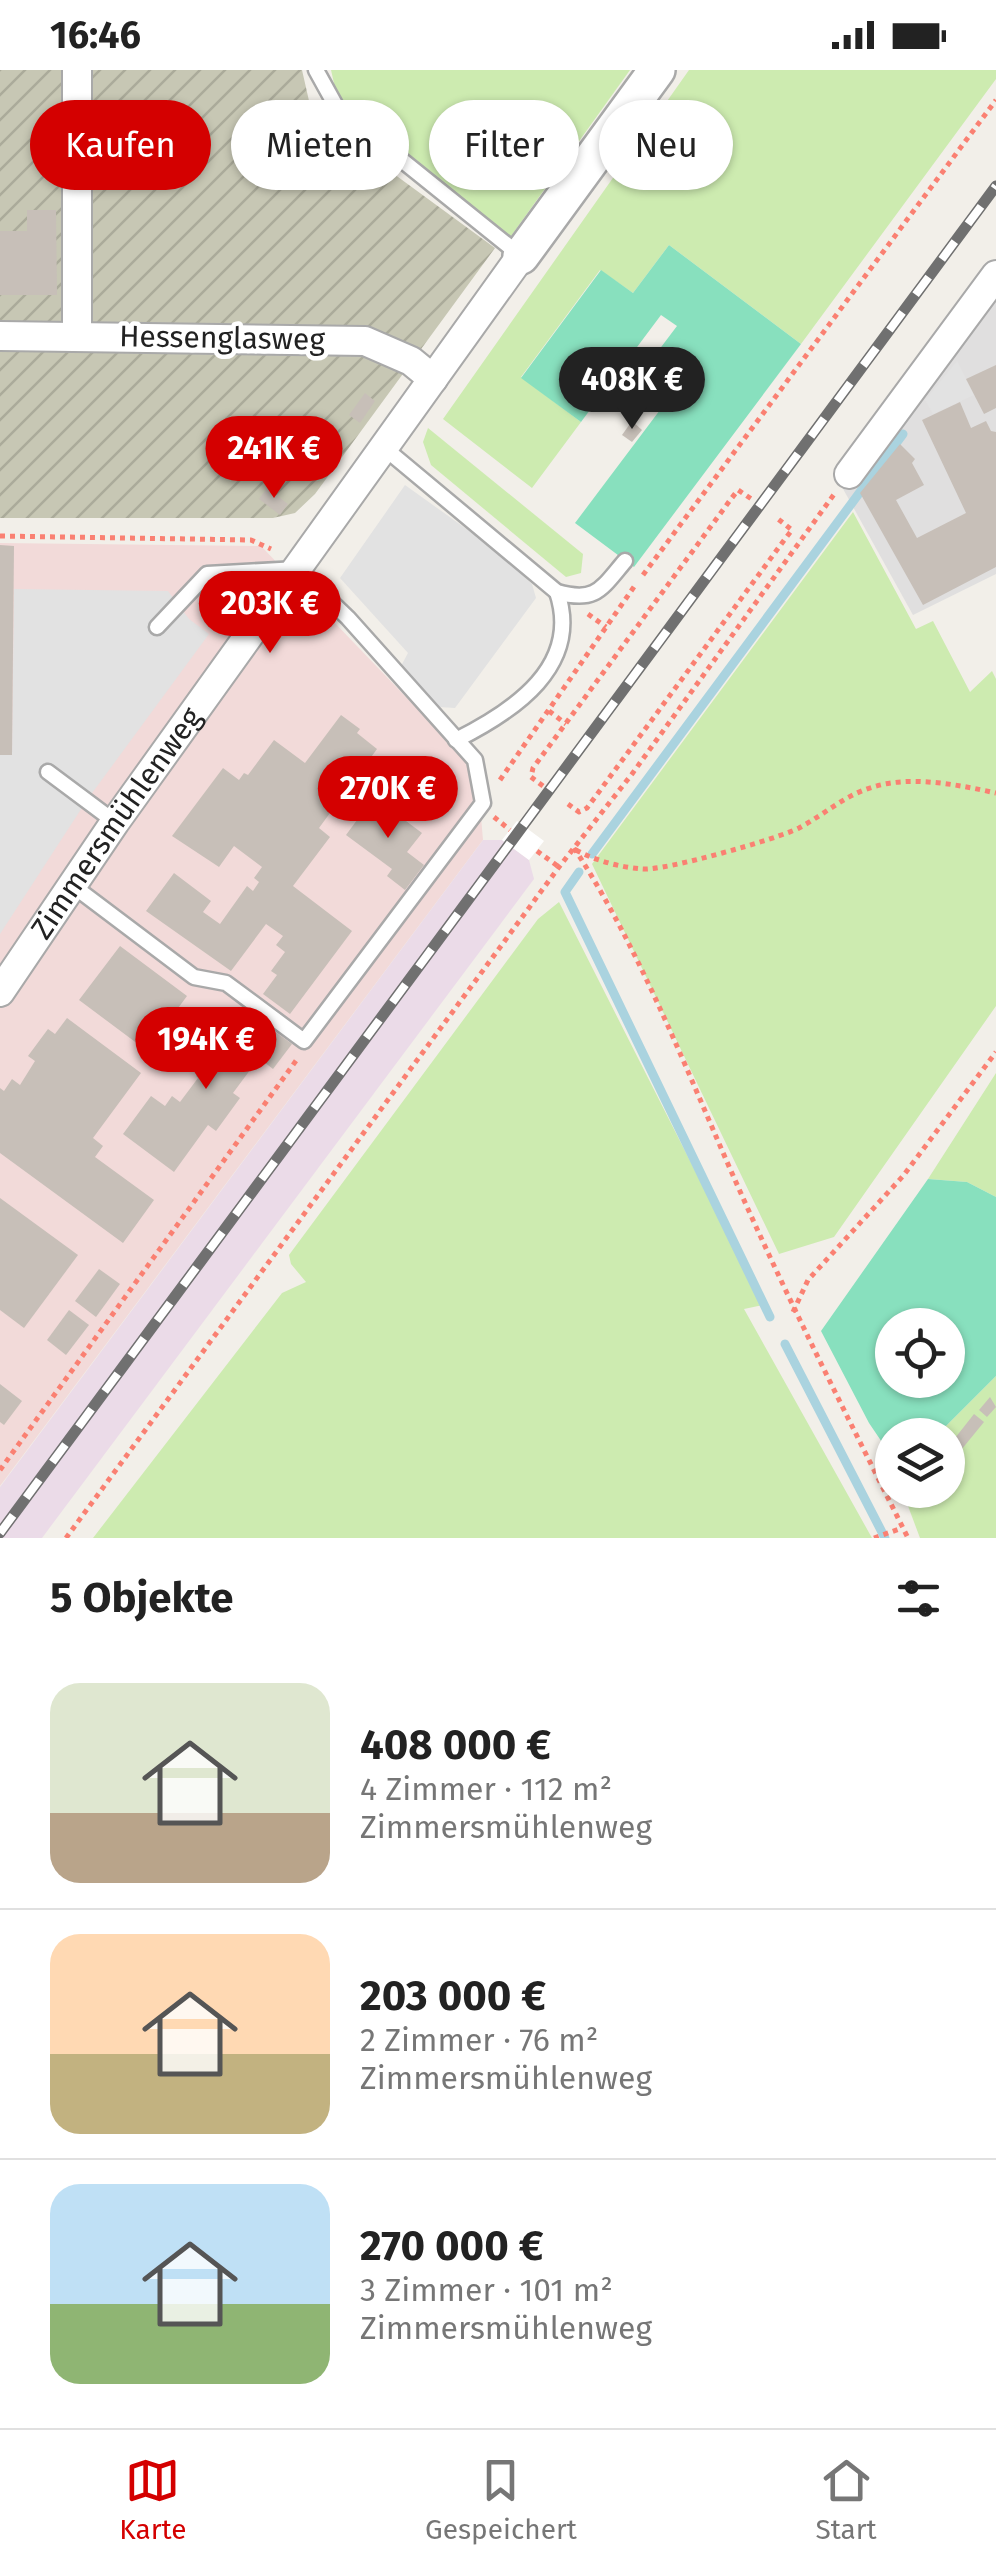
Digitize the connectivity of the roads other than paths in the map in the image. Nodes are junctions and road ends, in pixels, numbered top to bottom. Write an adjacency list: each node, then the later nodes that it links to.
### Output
1 (77, 70): 6 (street)
2 (316, 70): 4 (lane)
3 (657, 70): 4 (street, Zimmersmühlenweg)
4 (522, 256): 8 (street, Zimmersmühlenweg)
5 (996, 275): 10 (street)
6 (77, 335): 7 (street, Hessenglasweg); 8 (street, Hessenglasweg)
7 (0, 336)
8 (433, 379): 9 (street, Zimmersmühlenweg)
9 (382, 446): 12 (street, Zimmersmühlenweg); 13 (lane)
10 (849, 474)
11 (625, 562): 13 (lane)
12 (298, 568): 14 (lane); 15 (lane); 17 (street, Zimmersmühlenweg)
13 (558, 592): 15 (lane)
14 (157, 627)
15 (456, 740): 18 (lane)
16 (48, 772): 17 (lane)
17 (115, 822): 18 (street, Zimmersmühlenweg)
18 (72, 885): 19 (street, Zimmersmühlenweg)
19 (0, 992)

